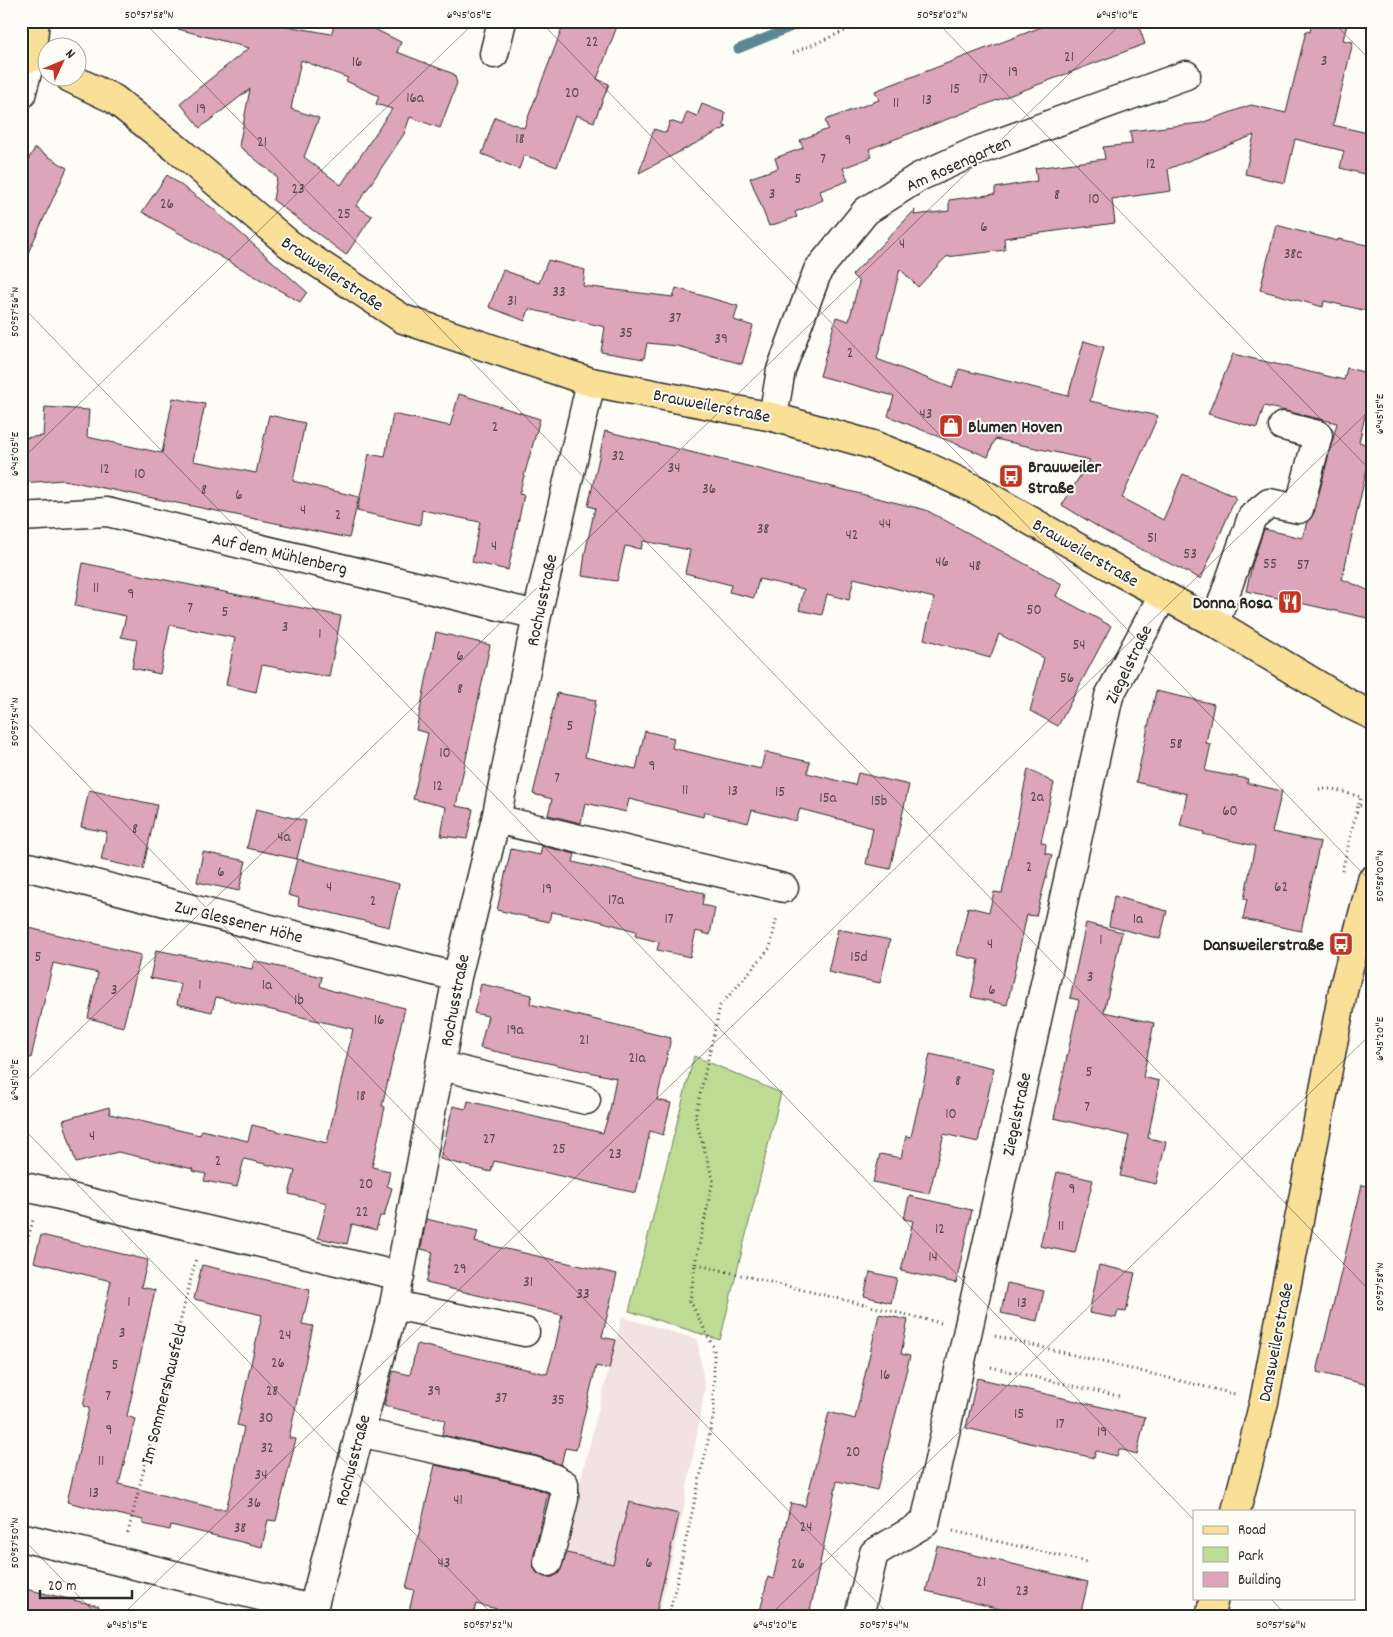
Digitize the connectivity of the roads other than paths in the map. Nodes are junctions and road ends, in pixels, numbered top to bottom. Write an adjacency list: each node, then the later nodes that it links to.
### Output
1 (35, 21): 4 (main road)
2 (502, 21): 3 (street)
3 (494, 54)
4 (33, 60): 7 (street)
5 (1186, 75): 9 (street, Am Rosengarten)
6 (88, 87): 8 (main road, Brauweilerstraße)
7 (21, 95)
8 (591, 382): 9 (main road, Brauweilerstraße); 13 (street, Rochusstraße)
9 (773, 416): 12 (main road, Brauweilerstraße)
10 (1283, 426): 14 (street)
11 (21, 517): 13 (street, Auf dem Mühlenberg)
12 (1164, 595): 14 (main road, Brauweilerstraße); 33 (street, Ziegelstraße)
13 (537, 615): 16 (street, Rochusstraße)
14 (1214, 623): 15 (main road, Brauweilerstraße)
15 (1372, 715)
16 (496, 819): 19 (street); 20 (street, Rochusstraße)
17 (21, 866): 20 (street, Zur Glessener Höhe)
18 (1372, 880): 28 (main road, Dansweilerstraße)
19 (784, 888)
20 (457, 977): 21 (street, Rochusstraße)
21 (441, 1066): 22 (street, Rochusstraße); 24 (street, Rochusstraße)
22 (586, 1100)
23 (31, 1188): 24 (street)
24 (400, 1276): 25 (street, Rochusstraße)
25 (394, 1305): 26 (street); 27 (street, Rochusstraße)
26 (525, 1332)
27 (359, 1432): 30 (street); 32 (street, Rochusstraße)
28 (1236, 1510)
29 (21, 1538): 32 (street)
30 (548, 1562)
31 (1214, 1600): 34 (main road)
32 (311, 1612)
33 (859, 1616)
34 (1210, 1616)

